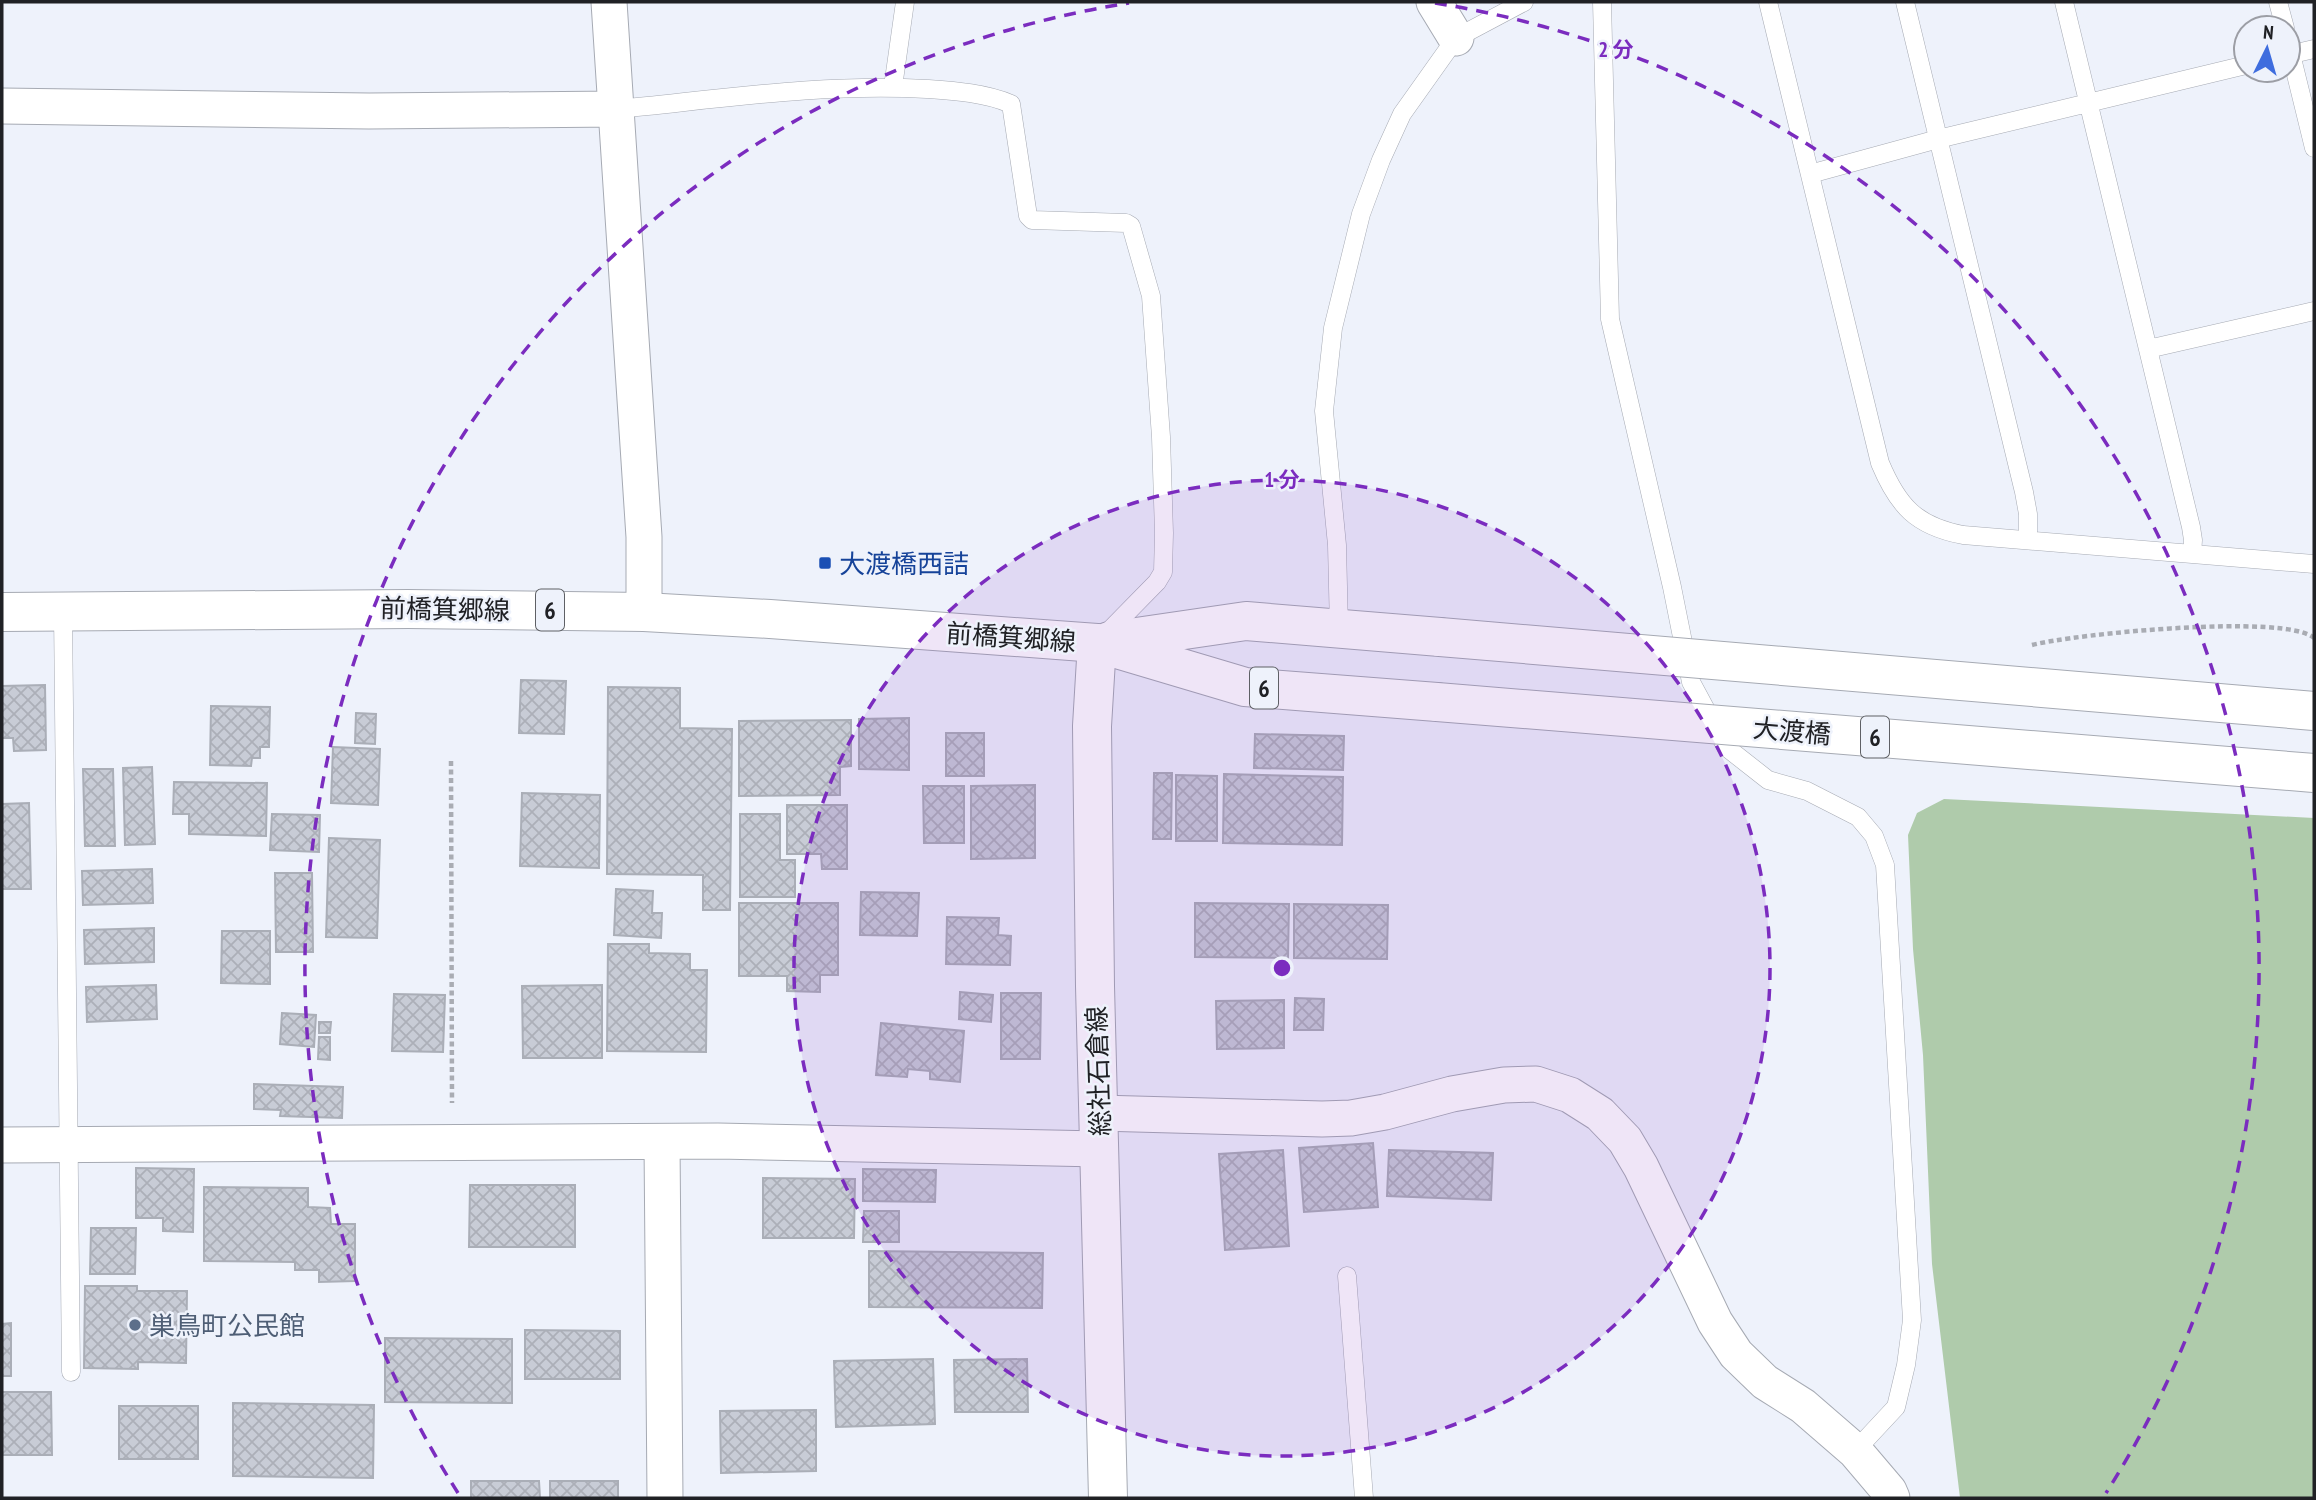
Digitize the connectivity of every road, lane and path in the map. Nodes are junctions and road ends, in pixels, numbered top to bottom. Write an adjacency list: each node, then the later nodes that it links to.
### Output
1 (609, 2): 15 (street)
2 (905, 2): 12 (lane)
3 (1434, 2): 9 (street)
4 (1524, 2): 9 (lane)
5 (1602, 2): 40 (lane)
6 (1768, 2): 18 (lane)
7 (1905, 2): 16 (lane)
8 (2064, 2): 13 (lane)
9 (1456, 38): 27 (lane)
10 (2232, 68): 13 (lane)
11 (2298, 84): 17 (lane)
12 (893, 87): 15 (lane); 28 (lane)
13 (2089, 103): 16 (lane); 20 (lane)
14 (2, 106): 15 (street)
15 (618, 109): 26 (street)
16 (1938, 139): 18 (lane); 21 (lane)
17 (2314, 148)
18 (1810, 174): 21 (lane)
19 (2314, 311): 20 (lane)
20 (2148, 349): 22 (lane)
21 (2028, 540): 22 (lane)
22 (2192, 554): 23 (lane)
23 (2314, 564)
24 (2, 612): 25 (main road, 前橋箕郷線 / 6)
25 (63, 612): 26 (main road, 前橋箕郷線 / 6); 37 (lane)
26 (644, 612): 28 (main road, 前橋箕郷線 / 6)
27 (1339, 629): 28 (main road, 前橋箕郷線 / 6); 30 (main road, 前橋箕郷線 / 6, bridge)
28 (1097, 643): 29 (main road, 前橋箕郷線 / 6); 33 (main road, 総社石倉線)
29 (1437, 702): 32 (main road, 大渡橋 / 6, bridge)
30 (2314, 711)
31 (451, 761): 34 (path)
32 (2314, 773)
33 (1100, 1131): 35 (street); 40 (street); 42 (main road, 総社石倉線)
34 (452, 1142): 35 (street); 37 (street)
35 (662, 1142): 41 (street)
36 (2, 1145): 37 (street)
37 (69, 1146): 39 (lane)
38 (1347, 1276): 43 (lane)
39 (71, 1371)
40 (1855, 1451): 44 (street)
41 (665, 1498)
42 (1108, 1498)
43 (1364, 1498)
44 (1892, 1498)

